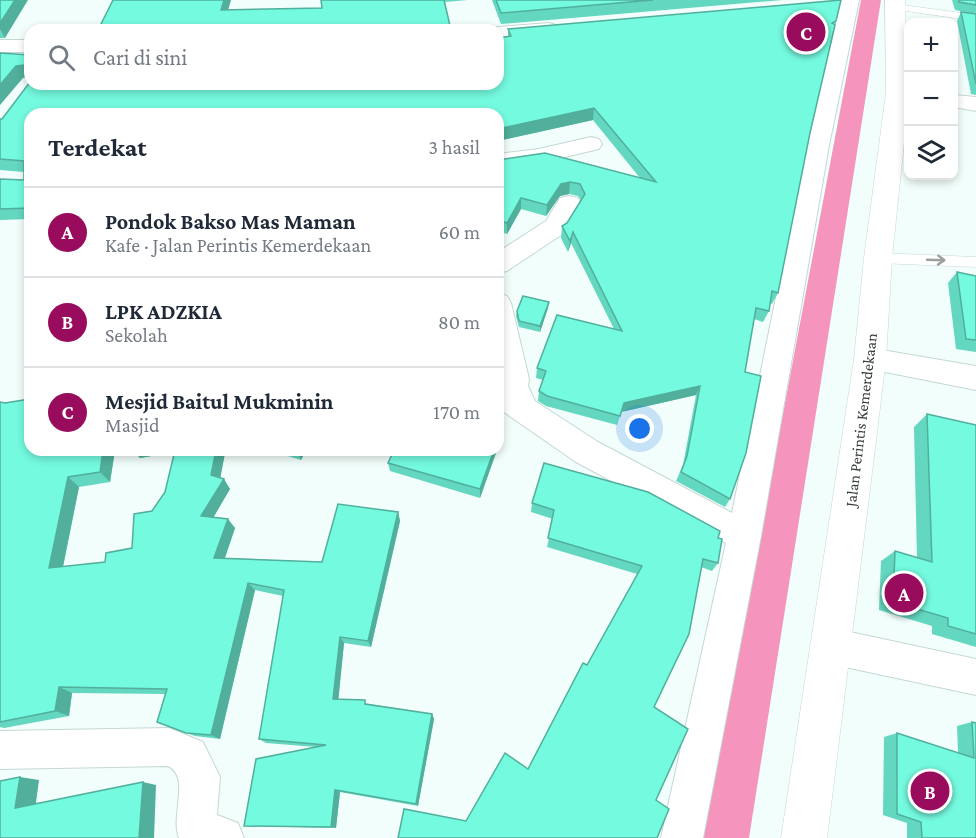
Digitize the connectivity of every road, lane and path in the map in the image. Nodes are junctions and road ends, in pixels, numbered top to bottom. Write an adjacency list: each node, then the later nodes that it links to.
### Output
1 (844, 2): 22 (street)
2 (895, 4): 3 (lane); 8 (main road, Jalan Perintis Kemerdekaan)
3 (976, 18)
4 (565, 27): 5 (street)
5 (504, 32)
6 (0, 46): 7 (street)
7 (24, 46)
8 (903, 94): 14 (main road, Jalan Perintis Kemerdekaan)
9 (958, 102): 10 (street)
10 (976, 104)
11 (591, 144): 12 (street)
12 (504, 161)
13 (569, 204): 15 (street)
14 (878, 258): 16 (lane, one-way to 16); 18 (main road, Jalan Perintis Kemerdekaan)
15 (504, 260)
16 (976, 262)
17 (504, 330): 21 (street)
18 (870, 359): 19 (street); 23 (main road, Jalan Perintis Kemerdekaan)
19 (976, 378)
20 (504, 396): 21 (street)
21 (525, 411): 22 (street)
22 (744, 536): 27 (street)
23 (831, 646): 24 (street); 28 (main road, Jalan Perintis Kemerdekaan)
24 (976, 677)
25 (0, 750): 26 (street)
26 (203, 835)
27 (682, 838)
28 (804, 838)

